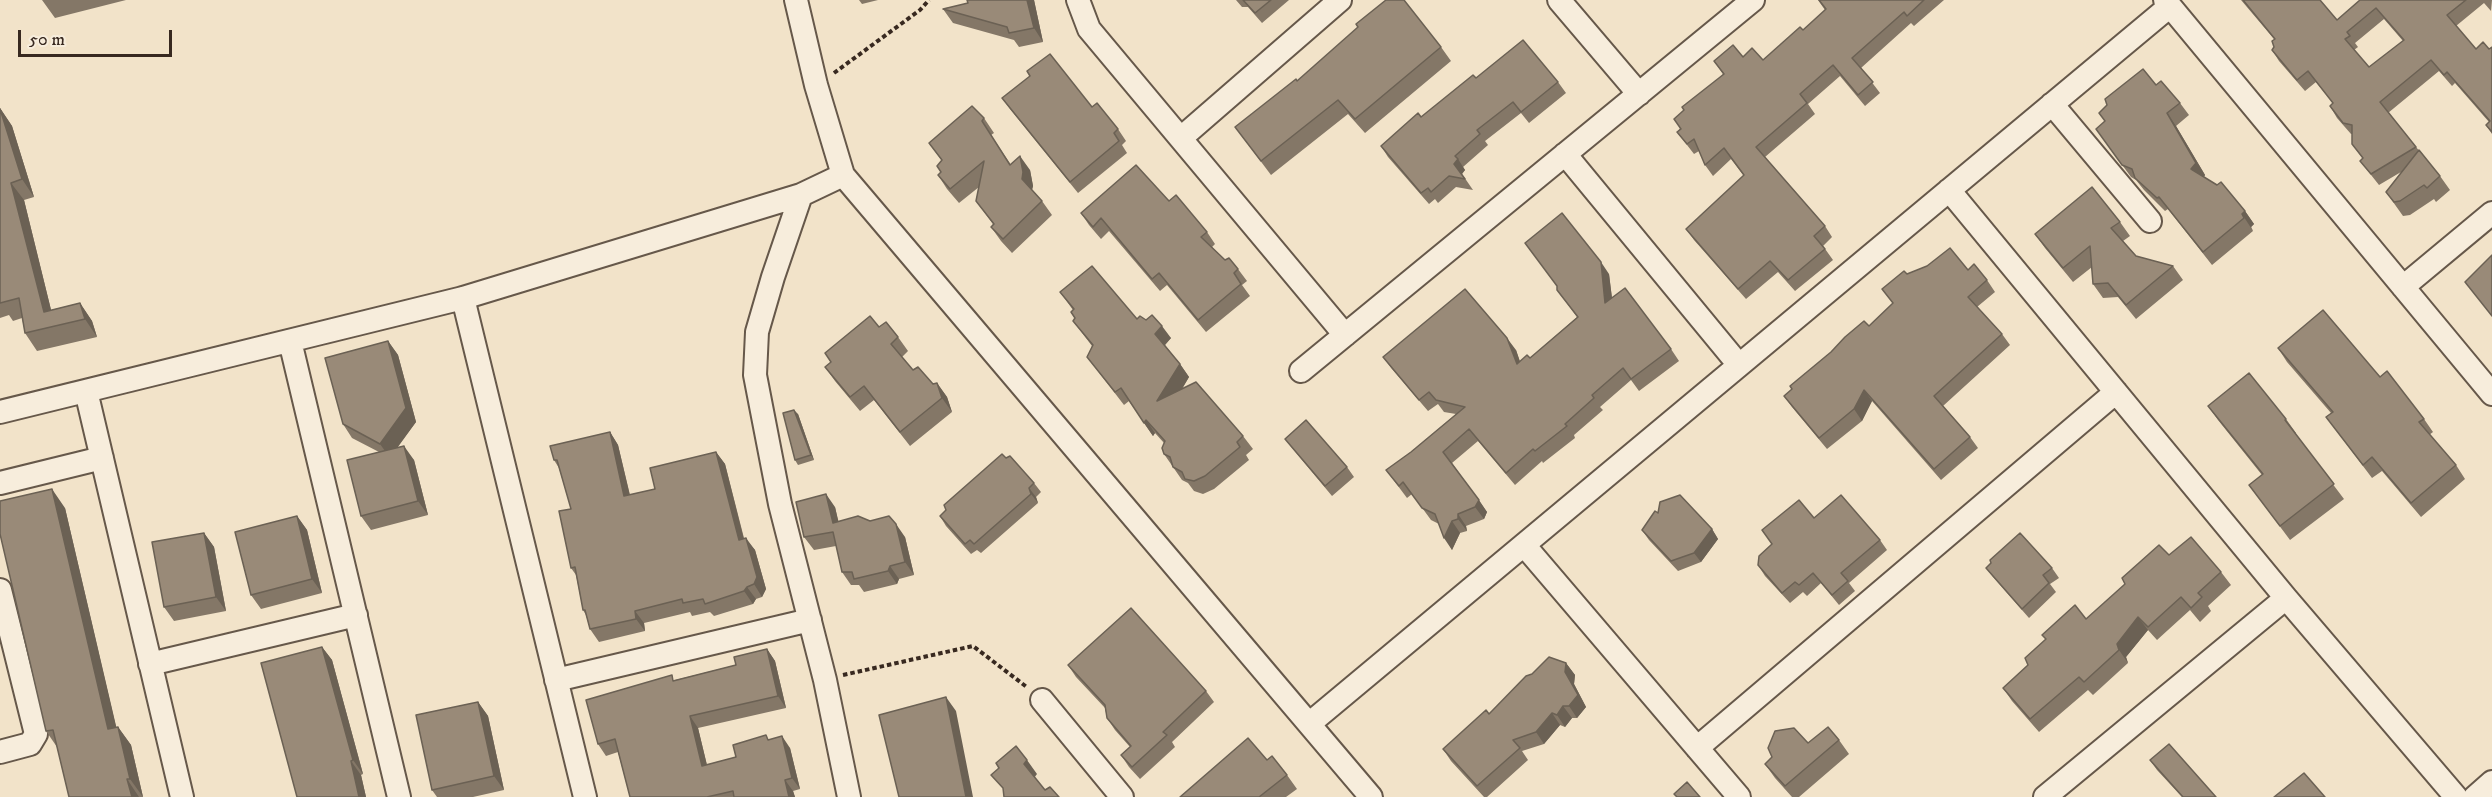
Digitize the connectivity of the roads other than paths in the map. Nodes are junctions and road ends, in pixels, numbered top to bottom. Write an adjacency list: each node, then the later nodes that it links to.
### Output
1 (796, 0): 11 (street)
2 (1078, 0): 9 (street)
3 (1340, 0): 9 (street)
4 (1559, 0): 7 (street)
5 (1753, 0): 7 (street)
6 (2167, 3): 8 (street); 16 (street)
7 (1639, 94): 10 (street)
8 (2052, 104): 12 (street); 15 (street)
9 (1181, 138): 18 (street)
10 (1565, 154): 18 (street); 20 (street)
11 (843, 174): 13 (street); 36 (street)
12 (1949, 190): 20 (street); 23 (street)
13 (801, 195): 17 (street); 32 (street)
14 (2492, 213): 16 (street)
15 (2150, 221)
16 (2403, 287): 24 (street)
17 (463, 298): 19 (street); 34 (street)
18 (1345, 335): 21 (street)
19 (290, 341): 22 (street); 31 (street)
20 (1739, 365): 28 (street)
21 (1301, 371)
22 (86, 391): 25 (street); 26 (street)
23 (2116, 392): 30 (street); 37 (street)
24 (2492, 394)
25 (0, 412)
26 (102, 458): 27 (street); 33 (street)
27 (0, 483)
28 (1524, 545): 36 (street); 37 (street)
29 (0, 590): 38 (street)
30 (2286, 598): 47 (street); 48 (street)
31 (356, 615): 33 (street); 41 (street)
32 (810, 620): 34 (street); 43 (street)
33 (150, 664): 40 (street)
34 (556, 680): 42 (street)
35 (1042, 700): 44 (street)
36 (1309, 724): 45 (street)
37 (1697, 748): 46 (street)
38 (0, 752)
39 (2492, 782): 49 (street)
40 (182, 797)
41 (399, 797)
42 (585, 797)
43 (849, 797)
44 (1122, 797)
45 (1371, 797)
46 (1739, 797)
47 (2045, 797)
48 (2456, 797)
49 (2475, 797)

